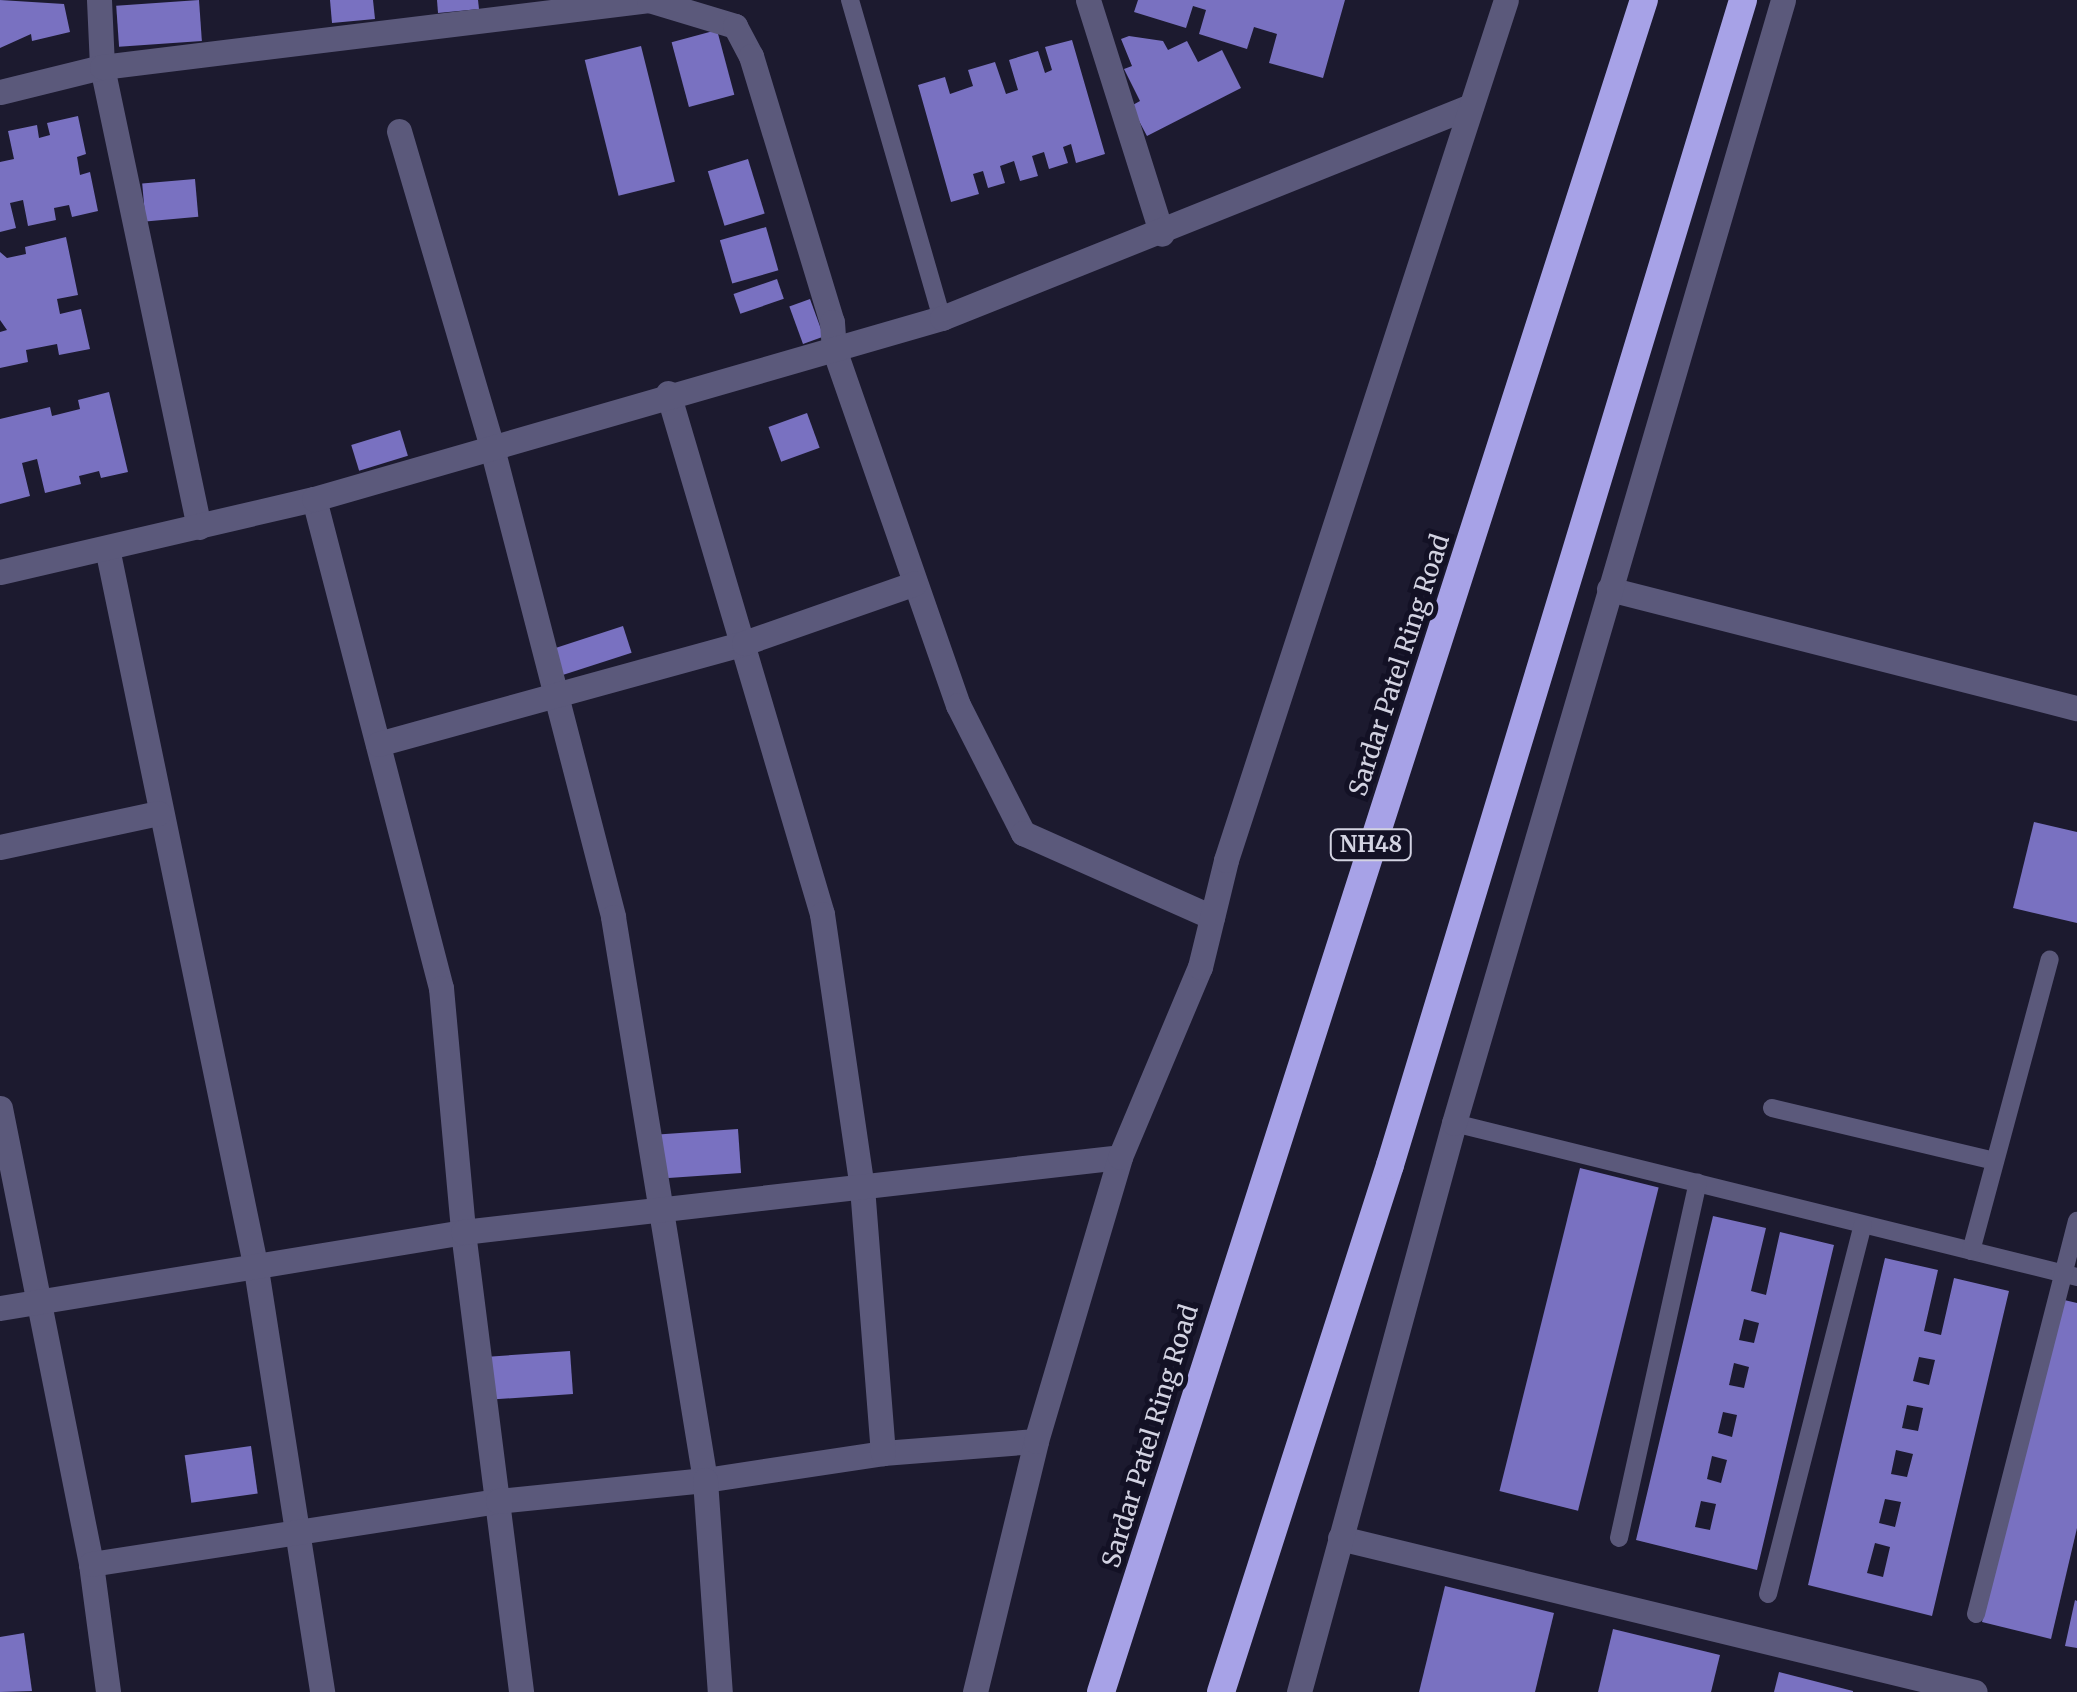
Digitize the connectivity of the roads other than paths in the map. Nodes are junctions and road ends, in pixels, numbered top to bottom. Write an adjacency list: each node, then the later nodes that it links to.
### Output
1 (99, 0): 8 (street)
2 (850, 0): 13 (lane)
3 (1088, 0): 12 (street)
4 (1506, 0): 10 (street)
5 (1644, 0): 62 (highway, Sardar Patel Ring Road / NH48)
6 (1743, 0): 63 (highway)
7 (1782, 0): 22 (street)
8 (102, 67): 9 (street); 14 (street); 18 (street)
9 (0, 92)
10 (1470, 106): 12 (street); 29 (street)
11 (398, 131): 16 (street)
12 (1162, 234): 13 (street)
13 (942, 318): 14 (street)
14 (834, 350): 15 (street); 21 (street)
15 (668, 393): 16 (street); 23 (street)
16 (492, 448): 17 (street); 24 (street)
17 (314, 499): 18 (street); 26 (street)
18 (199, 527): 19 (street)
19 (107, 548): 20 (street); 27 (street)
20 (0, 572)
21 (915, 583): 23 (street); 29 (street)
22 (1609, 588): 25 (street); 33 (street)
23 (744, 643): 24 (street); 37 (street)
24 (552, 697): 26 (street); 38 (street)
25 (2077, 708)
26 (378, 744): 41 (street)
27 (158, 812): 28 (street); 43 (street)
28 (0, 848)
29 (1212, 918): 34 (street)
30 (2050, 958): 35 (lane)
31 (0, 1108): 45 (street)
32 (1772, 1108): 35 (lane)
33 (1454, 1123): 36 (lane); 52 (street)
34 (1120, 1157): 37 (street); 47 (street)
35 (1995, 1161): 42 (lane)
36 (1698, 1183): 40 (lane); 53 (lane)
37 (862, 1186): 38 (street); 48 (street)
38 (658, 1209): 41 (street); 49 (street)
39 (2077, 1221): 44 (lane)
40 (1863, 1225): 42 (lane); 55 (lane)
41 (463, 1232): 43 (street); 50 (street)
42 (1971, 1251): 44 (lane)
43 (256, 1268): 45 (street); 51 (street)
44 (2071, 1276): 56 (lane)
45 (40, 1300): 46 (street); 54 (street)
46 (0, 1308)
47 (1036, 1440): 48 (street); 61 (street)
48 (883, 1453): 49 (street)
49 (706, 1480): 50 (street); 60 (street)
50 (498, 1501): 51 (street); 59 (street)
51 (295, 1535): 54 (street); 58 (street)
52 (1340, 1538): 64 (street); 65 (street)
53 (1619, 1538)
54 (91, 1564): 57 (street)
55 (1768, 1594)
56 (1976, 1614)
57 (108, 1692)
58 (322, 1692)
59 (521, 1692)
60 (720, 1692)
61 (975, 1692)
62 (1101, 1692)
63 (1221, 1692)
64 (1299, 1692)
65 (1975, 1692)

